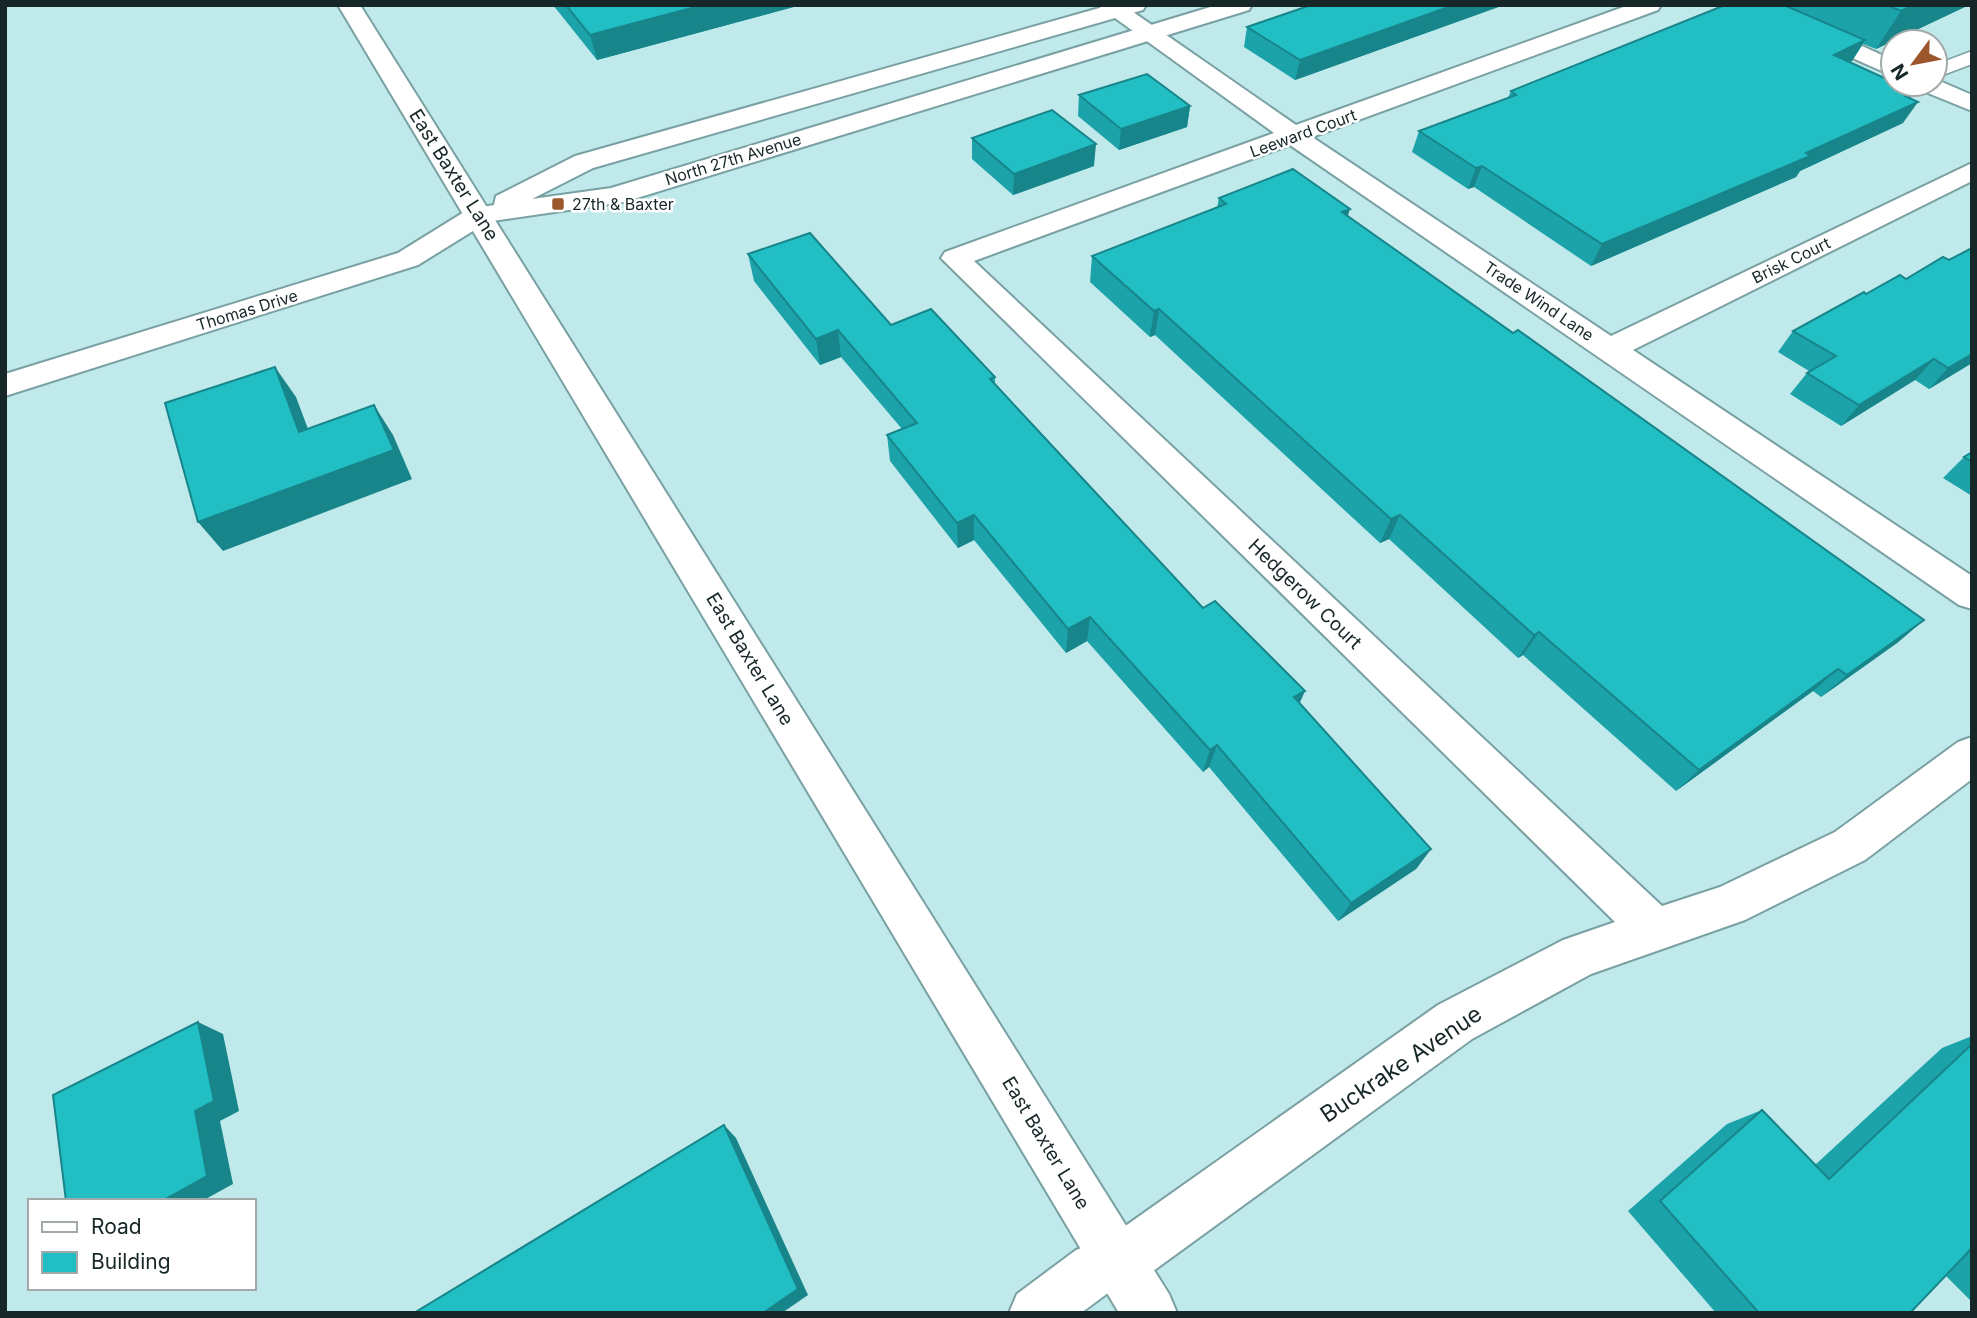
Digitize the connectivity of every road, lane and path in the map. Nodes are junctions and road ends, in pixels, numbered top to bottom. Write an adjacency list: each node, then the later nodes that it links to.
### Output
1 (349, 5): 14 (street, East Baxter Lane)
2 (1241, 5): 6 (street, North 27th Avenue)
3 (1650, 5): 12 (street, Leeward Court)
4 (1752, 5): 8 (street)
5 (1120, 7): 6 (street, Trade Wind Lane); 14 (street, North 27th Avenue)
6 (1149, 33): 12 (street, Trade Wind Lane); 14 (street, North 27th Avenue)
7 (1972, 57): 9 (lane)
8 (1879, 62)
9 (1949, 66)
10 (1949, 94): 11 (street)
11 (1972, 104)
12 (1294, 136): 15 (street, Leeward Court); 16 (street, Trade Wind Lane)
13 (1972, 171): 16 (street, Brisk Court)
14 (479, 215): 17 (street, Thomas Drive); 21 (street, East Baxter Lane)
15 (955, 258): 20 (street, Hedgerow Court)
16 (1611, 349): 18 (street, Trade Wind Lane)
17 (5, 385)
18 (1972, 595)
19 (1972, 755): 20 (street, Buckrake Avenue)
20 (1655, 930): 21 (street, Buckrake Avenue)
21 (1119, 1264): 22 (street, Buckrake Avenue); 23 (street, East Baxter Lane)
22 (1036, 1313)
23 (1150, 1313)

